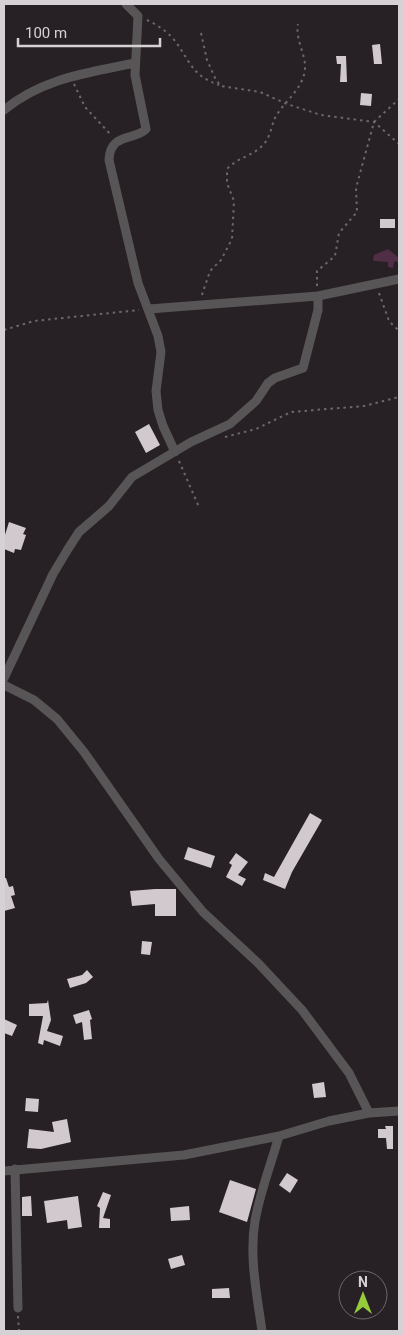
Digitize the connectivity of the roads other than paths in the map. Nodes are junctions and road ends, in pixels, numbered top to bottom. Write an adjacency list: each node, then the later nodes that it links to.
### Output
1 (126, 4): 2 (street)
2 (135, 63): 3 (street); 6 (street)
3 (4, 110)
4 (399, 279): 5 (street)
5 (318, 296): 6 (street); 7 (street)
6 (149, 309): 7 (street)
7 (175, 452): 8 (street)
8 (4, 678)
9 (4, 686): 11 (street)
10 (399, 1111): 11 (street)
11 (369, 1112): 12 (street)
12 (279, 1136): 13 (street); 16 (street)
13 (15, 1169): 14 (street); 15 (street)
14 (4, 1171)
15 (18, 1308)
16 (262, 1331)

